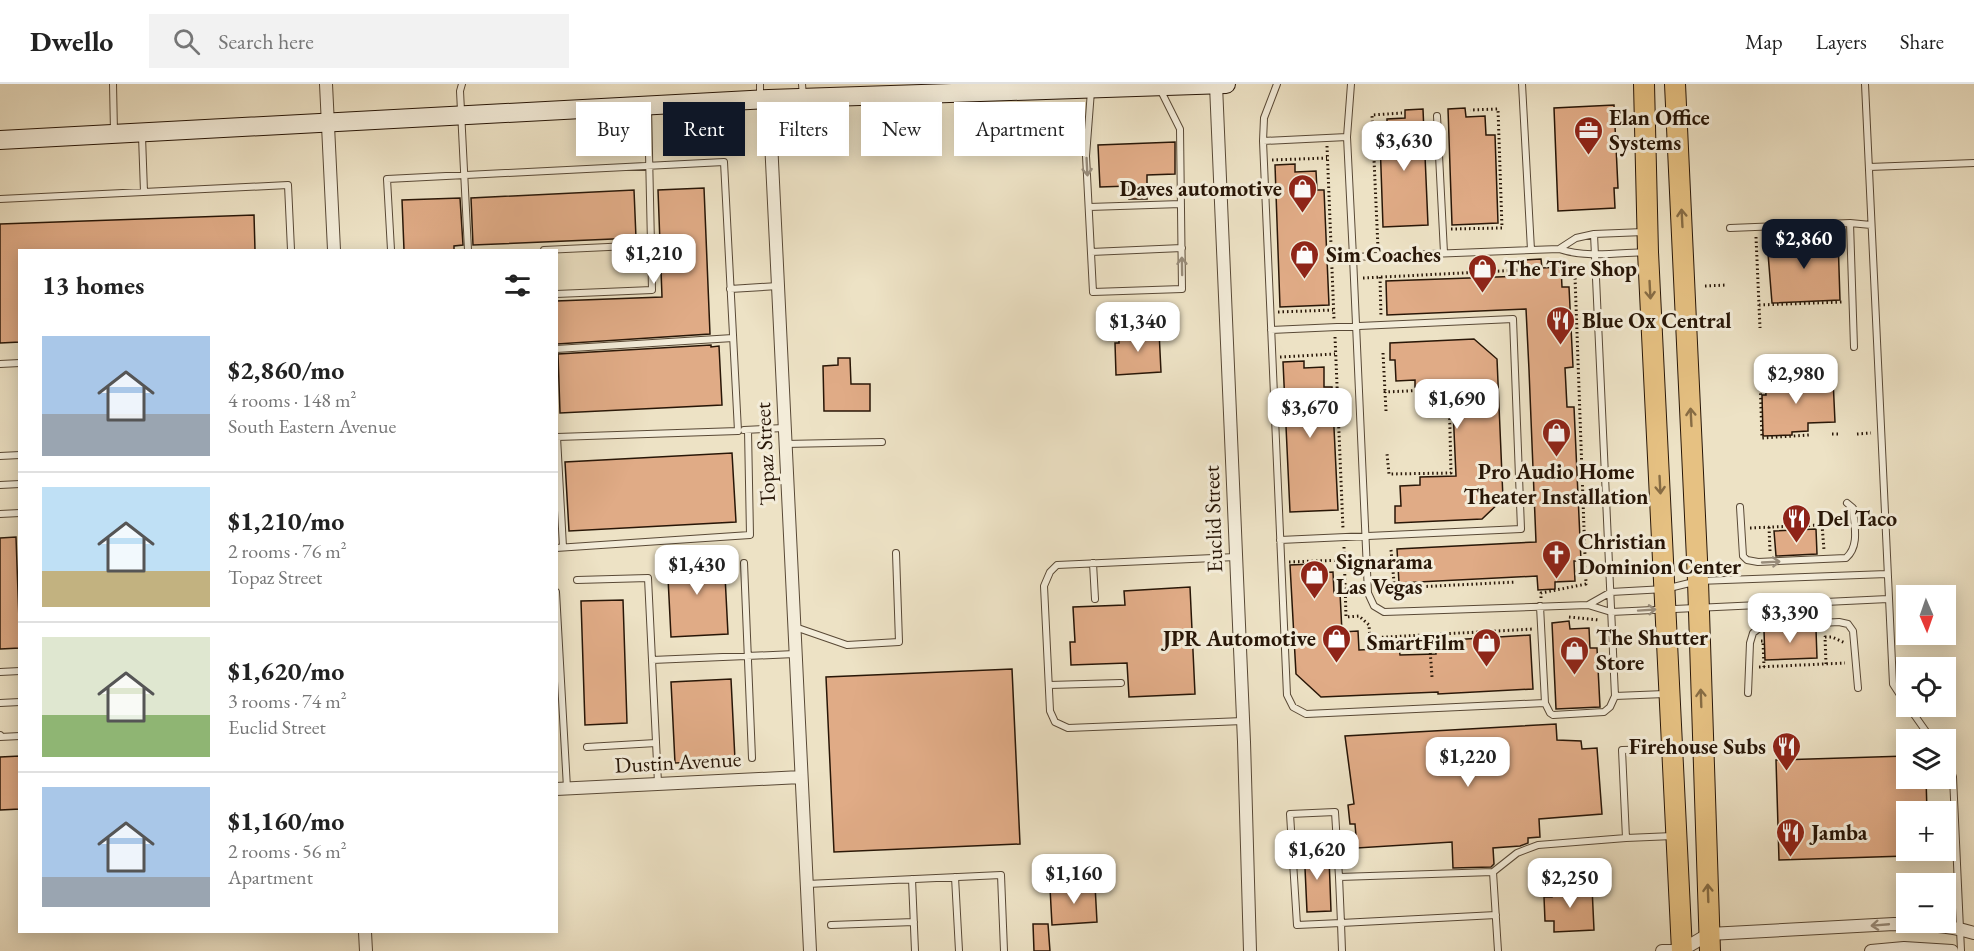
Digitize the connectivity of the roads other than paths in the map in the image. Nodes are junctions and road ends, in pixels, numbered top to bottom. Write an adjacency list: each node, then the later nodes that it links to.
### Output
1 (113, 84): 23 (lane)
2 (326, 84): 21 (street)
3 (462, 84): 19 (lane)
4 (1213, 84): 5 (main road); 13 (main road); 83 (street, Euclid Street)
5 (1226, 84)
6 (1277, 84): 26 (lane)
7 (1351, 84): 24 (lane)
8 (1521, 84): 51 (lane)
9 (1644, 84): 40 (main road)
10 (1675, 84): 88 (main road, one-way to 10)
11 (1865, 84): 30 (lane)
12 (1062, 86): 14 (main road); 15 (main road)
13 (1159, 86): 14 (main road); 34 (lane)
14 (1091, 88): 35 (lane, one-way to 35)
15 (802, 91): 16 (main road)
16 (763, 94): 17 (main road); 54 (street, Topaz Street)
17 (651, 106)
18 (576, 110): 19 (main road)
19 (461, 116): 21 (main road); 31 (lane)
20 (1437, 116): 50 (lane)
21 (328, 123): 22 (main road); 44 (street)
22 (142, 132): 23 (main road); 32 (lane)
23 (114, 133): 25 (main road)
24 (1347, 136): 26 (lane); 53 (lane)
25 (0, 140)
26 (1263, 141): 58 (lane)
27 (649, 156): 29 (lane)
28 (1974, 163): 30 (lane)
29 (649, 166): 31 (lane); 41 (lane); 55 (lane)
30 (1869, 167): 37 (lane)
31 (464, 175): 45 (lane); 46 (lane)
32 (144, 192): 33 (lane); 43 (lane)
33 (0, 199)
34 (1181, 204): 35 (lane); 42 (lane)
35 (1089, 207): 49 (lane)
36 (1850, 223): 37 (lane); 38 (lane); 60 (lane)
37 (1871, 225): 86 (lane)
38 (1730, 228)
39 (1594, 234): 40 (lane); 48 (lane); 52 (lane)
40 (1648, 242): 52 (lane); 91 (main road, one-way to 91)
41 (651, 245): 47 (lane); 56 (lane)
42 (1182, 248): 49 (lane); 49 (lane, one-way to 42)
43 (291, 249)
44 (334, 249)
45 (391, 249)
46 (468, 249)
47 (558, 249)
48 (1558, 249): 51 (lane); 52 (lane)
49 (1091, 252)
50 (1444, 253): 51 (lane); 53 (lane)
51 (1530, 253)
52 (1594, 254): 89 (lane)
53 (1353, 257): 57 (lane)
54 (778, 286): 55 (lane); 64 (street, Topaz Street)
55 (730, 289): 59 (lane)
56 (558, 294)
57 (1356, 326): 58 (lane); 79 (lane); 79 (lane)
58 (1271, 330): 80 (lane)
59 (733, 338): 61 (lane); 66 (lane)
60 (1854, 347)
61 (558, 349)
62 (18, 363): 63 (lane)
63 (0, 364)
64 (784, 429): 65 (lane); 69 (street, Topaz Street)
65 (748, 430): 66 (lane); 81 (lane)
66 (738, 431): 67 (lane)
67 (558, 435)
68 (882, 442): 69 (lane)
69 (785, 444): 97 (street, Topaz Street)
70 (18, 455): 71 (lane)
71 (0, 456)
72 (558, 483): 81 (lane)
73 (18, 484): 74 (lane)
74 (0, 485)
75 (1847, 502): 76 (lane, one-way to 75)
76 (1740, 507)
77 (18, 513): 78 (lane)
78 (0, 514)
79 (1366, 537): 80 (lane); 94 (lane)
80 (1280, 540): 113 (lane)
81 (560, 547)
82 (896, 553): 97 (lane)
83 (1236, 557): 85 (lane); 114 (street, Euclid Street)
84 (744, 563): 99 (lane)
85 (1093, 563): 90 (lane); 105 (lane)
86 (1887, 574): 88 (lane); 92 (lane)
87 (577, 580): 101 (lane)
88 (1698, 581): 91 (lane); 95 (main road)
89 (1611, 592): 91 (lane); 93 (lane); 96 (lane)
90 (1095, 599)
91 (1665, 599): 95 (lane); 96 (lane, one-way to 91); 109 (main road)
92 (1888, 599): 95 (lane); 107 (lane)
93 (1588, 605): 94 (lane); 96 (lane)
94 (1540, 606): 113 (lane)
95 (1699, 607): 139 (main road, one-way to 95)
96 (1611, 612): 110 (lane)
97 (794, 627): 98 (street, Topaz Street)
98 (795, 654): 99 (lane); 121 (street, Topaz Street)
99 (748, 656): 101 (lane); 120 (lane)
100 (558, 658): 123 (lane)
101 (652, 660): 117 (lane)
102 (18, 671): 103 (lane)
103 (0, 672)
104 (1121, 682): 105 (lane)
105 (1048, 685): 114 (lane)
106 (1858, 688): 108 (lane)
107 (1896, 688)
108 (1748, 693)
109 (1669, 694): 110 (lane); 119 (main road)
110 (1615, 696): 113 (lane)
111 (18, 702): 112 (lane)
112 (0, 703)
113 (1545, 703)
114 (1243, 721): 145 (street, Euclid Street)
115 (0, 735): 116 (lane)
116 (18, 736)
117 (656, 743): 118 (lane); 122 (lane)
118 (586, 747)
119 (1672, 749): 125 (main road); 126 (lane)
120 (752, 758)
121 (801, 777): 122 (street, Dustin Avenue); 131 (street, Topaz Street)
122 (658, 783): 123 (street, Dustin Avenue)
123 (562, 789)
124 (1954, 789): 136 (lane)
125 (1676, 836): 126 (lane); 148 (main road)
126 (1626, 838): 127 (lane)
127 (1493, 872): 129 (lane); 132 (lane)
128 (955, 877): 130 (lane); 143 (lane); 144 (lane)
129 (1339, 877): 134 (lane); 134 (lane)
130 (912, 879): 131 (lane); 133 (lane)
131 (806, 884): 141 (street, Topaz Street)
132 (1496, 915): 134 (lane); 147 (lane)
133 (914, 922): 135 (lane); 142 (lane)
134 (1341, 923): 146 (lane)
135 (831, 925)
136 (1960, 928): 138 (street); 139 (street, one-way to 139); 151 (lane)
137 (365, 933): 140 (street)
138 (1974, 933)
139 (1710, 942): 148 (street)
140 (366, 951)
141 (810, 951)
142 (915, 951)
143 (959, 951)
144 (1004, 951)
145 (1250, 951)
146 (1342, 951)
147 (1498, 951)
148 (1678, 951)
149 (1871, 951): 150 (street)
150 (1952, 951)
151 (1961, 951)

